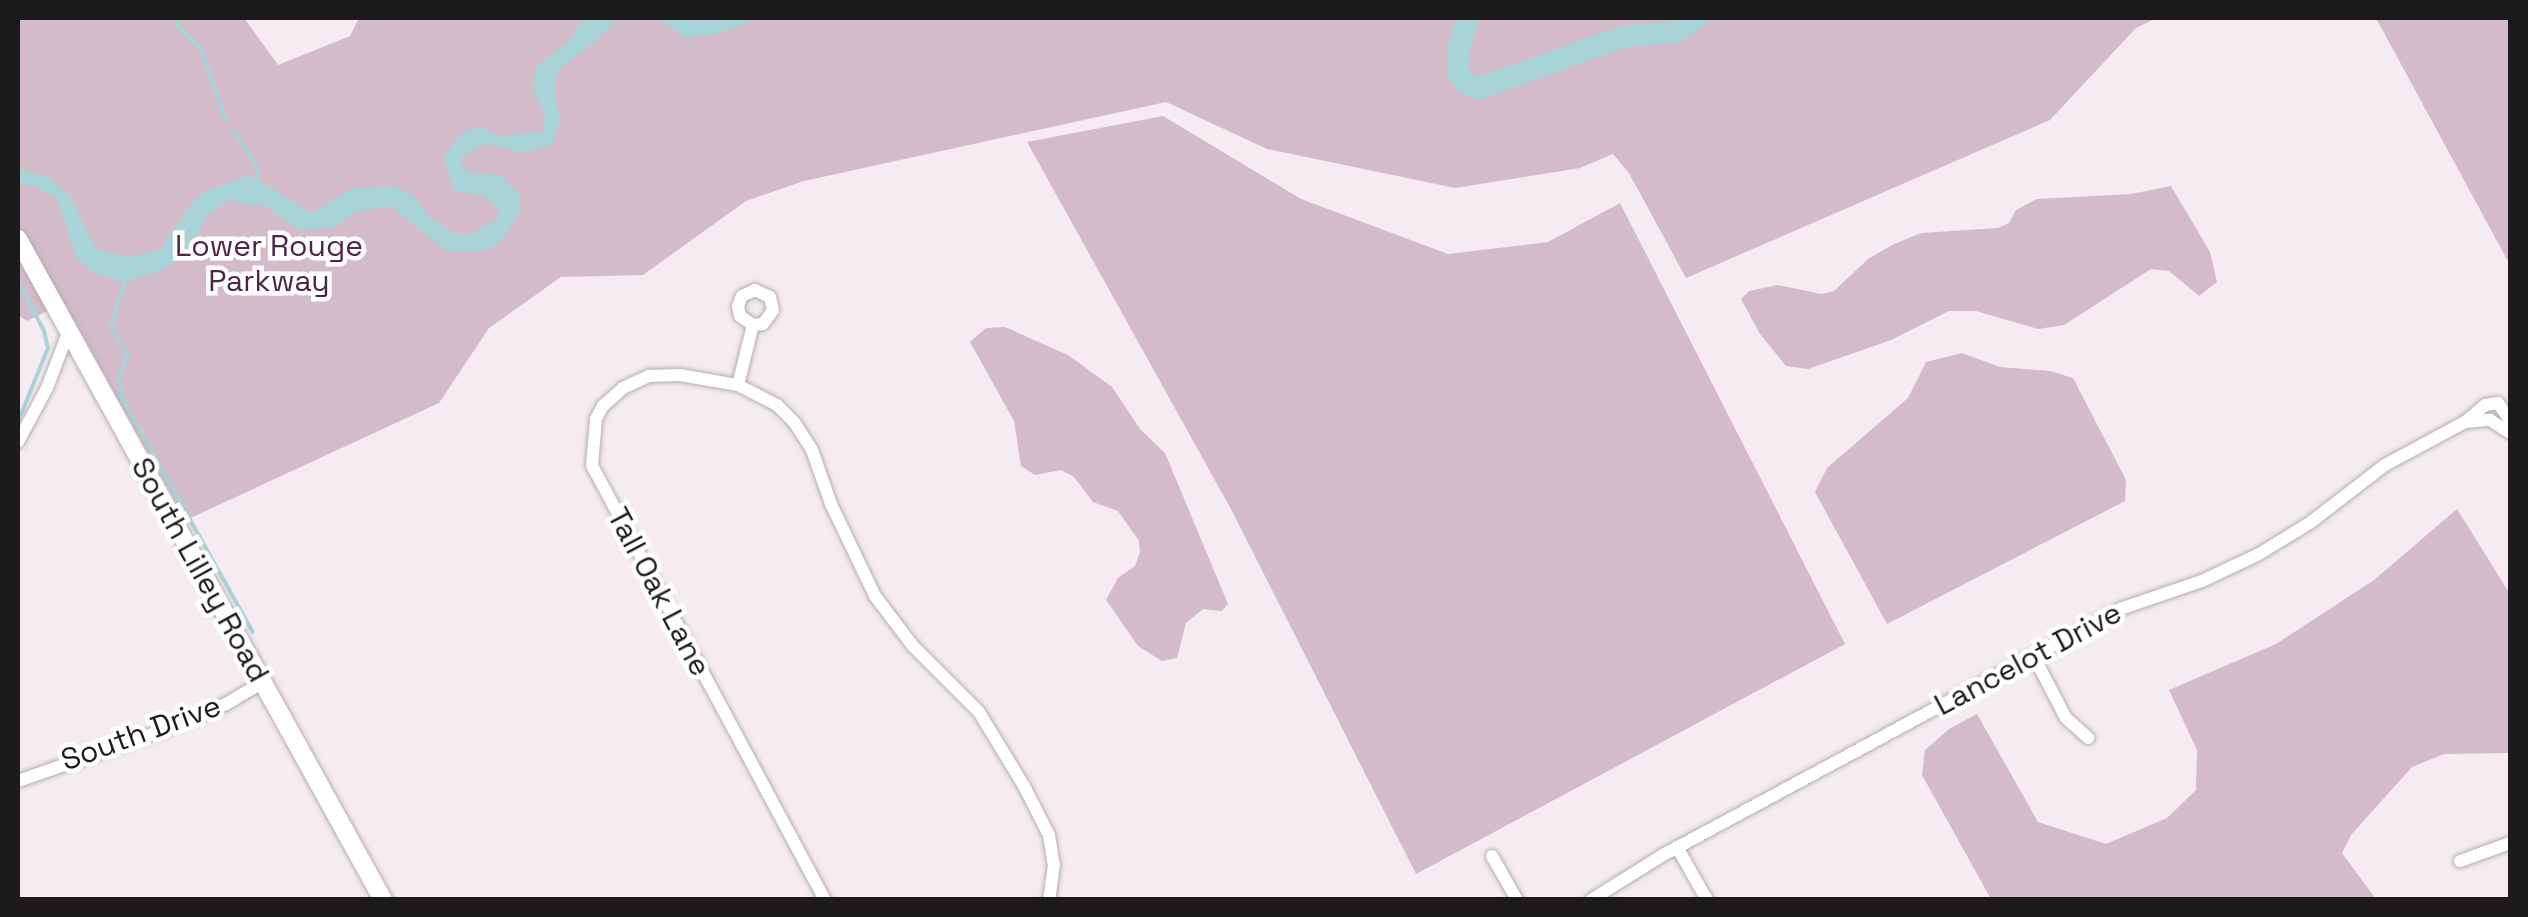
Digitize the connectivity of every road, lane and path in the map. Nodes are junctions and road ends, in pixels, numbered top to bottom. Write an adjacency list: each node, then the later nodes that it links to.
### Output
1 (18, 240): 3 (street, South Lilley Road)
2 (753, 326): 4 (street)
3 (68, 333): 8 (street); 10 (street, South Lilley Road)
4 (738, 384): 18 (street, Tall Oak Lane); 19 (street)
5 (2510, 420): 6 (street, Lancelot Drive)
6 (2465, 422): 7 (street, Lancelot Drive); 9 (street, Lancelot Drive)
7 (2510, 432)
8 (18, 442)
9 (2033, 655): 11 (street); 14 (street, Lancelot Drive)
10 (263, 682): 12 (street, South Drive); 17 (street, South Lilley Road)
11 (2088, 738)
12 (18, 780)
13 (2510, 843): 16 (street)
14 (1677, 847): 21 (street, Lancelot Drive); 22 (street)
15 (1492, 856): 20 (street)
16 (2460, 861)
17 (383, 900)
18 (825, 900)
19 (1049, 900)
20 (1517, 900)
21 (1591, 900)
22 (1707, 900)

